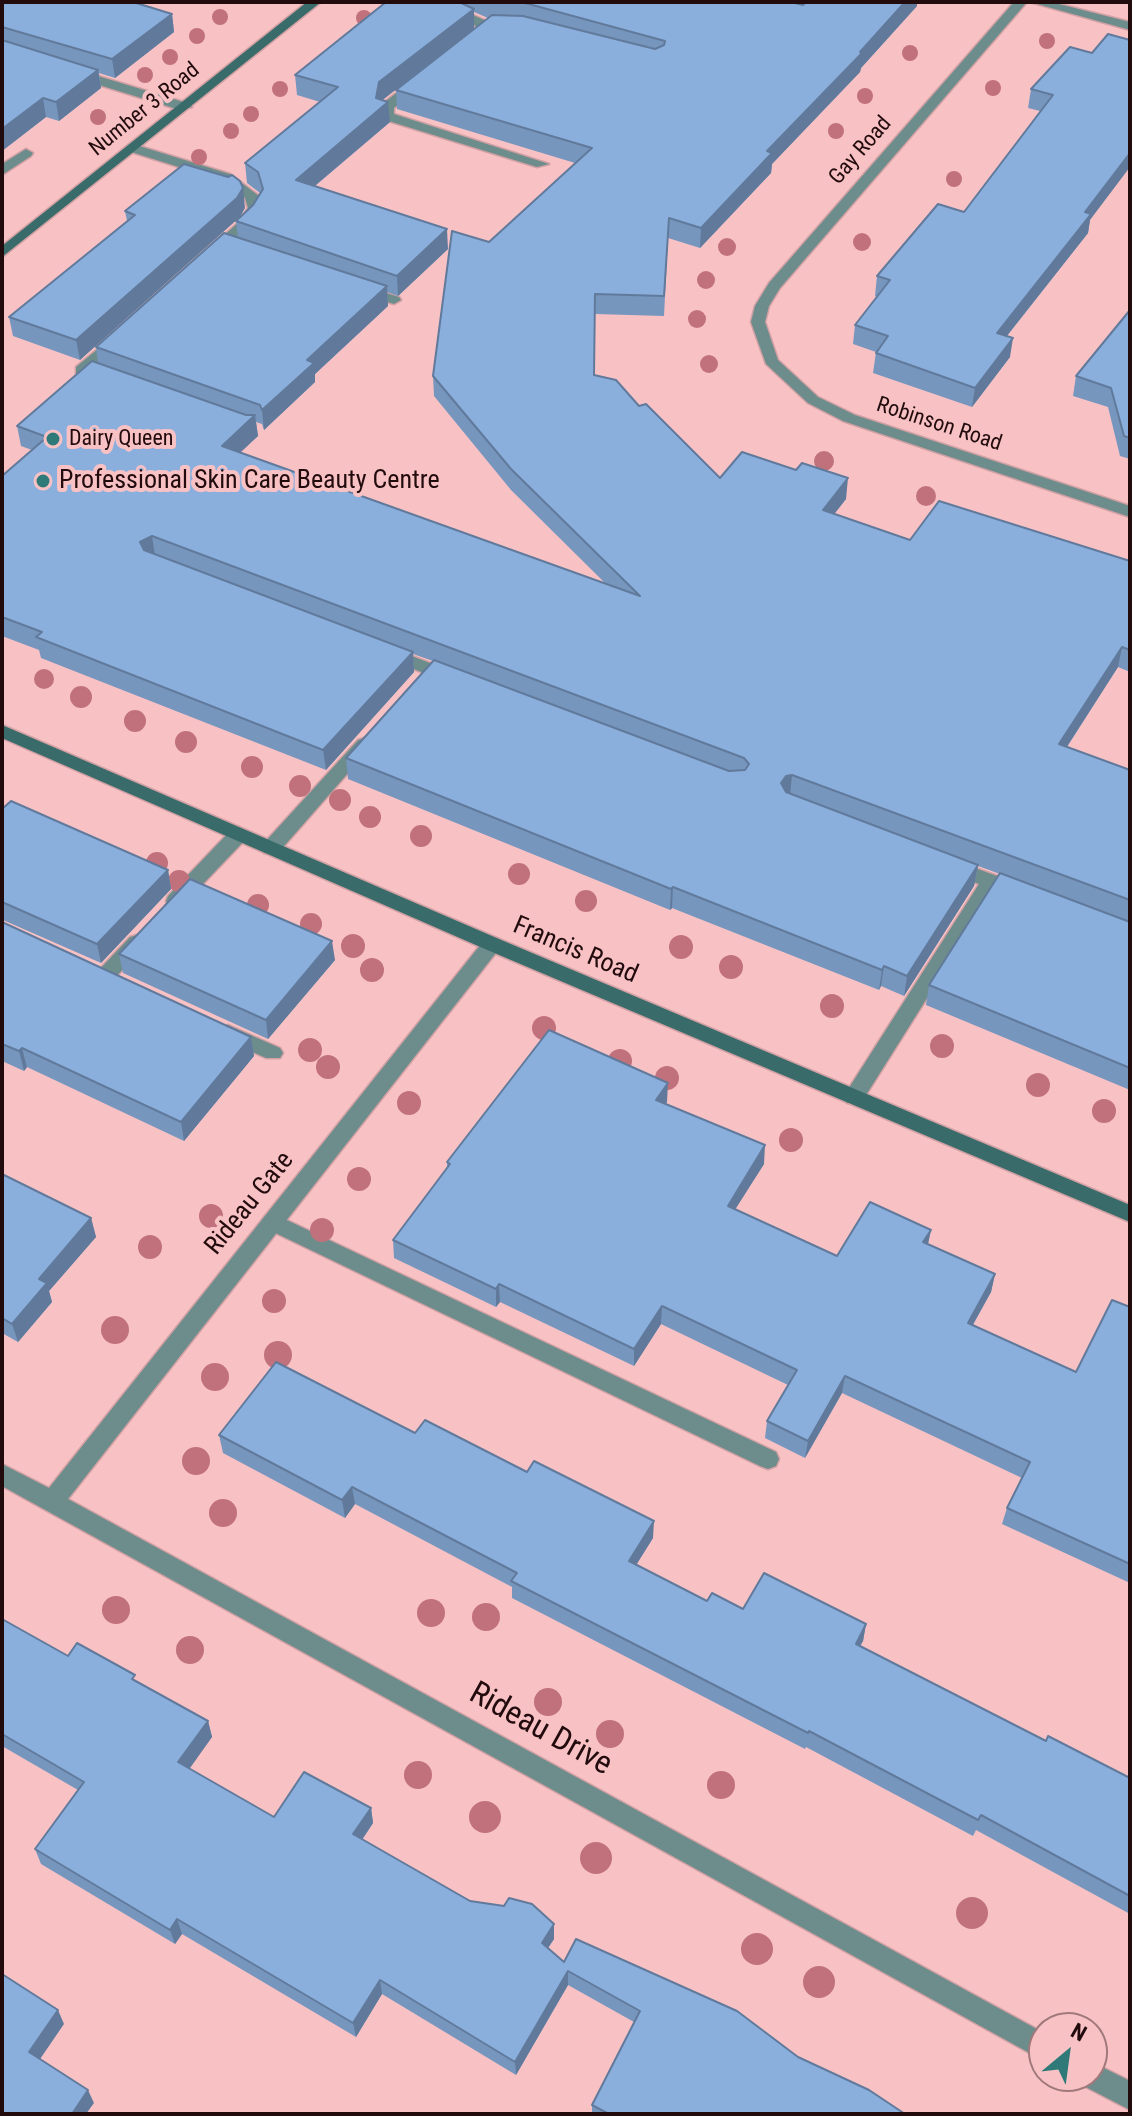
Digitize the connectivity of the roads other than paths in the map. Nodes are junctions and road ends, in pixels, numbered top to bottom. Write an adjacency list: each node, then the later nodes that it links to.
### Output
1 (315, 2): 9 (street, Number 3 Road)
2 (433, 2): 6 (street)
3 (1021, 2): 19 (street, Gay Road)
4 (1036, 2): 5 (street)
5 (1130, 26)
6 (524, 29)
7 (59, 68): 9 (street)
8 (432, 72): 12 (street)
9 (185, 107): 10 (street, Number 3 Road)
10 (133, 148): 14 (street, Number 3 Road); 15 (street)
11 (26, 153): 13 (street)
12 (542, 164)
13 (2, 171)
14 (2, 253)
15 (199, 264)
16 (351, 286): 17 (street)
17 (394, 300)
18 (128, 328): 20 (street)
19 (763, 340): 21 (street, Robinson Road)
20 (125, 385)
21 (1130, 512)
22 (372, 647): 23 (street)
23 (474, 686)
24 (2, 731): 26 (street, Francis Road)
25 (372, 735): 27 (street)
26 (239, 834): 27 (street, Francis Road); 32 (street)
27 (271, 848): 31 (street, Francis Road)
28 (933, 859): 29 (street)
29 (991, 881): 30 (street); 35 (street)
30 (1032, 897)
31 (492, 944): 35 (street, Francis Road); 37 (street, Rideau Gate)
32 (105, 977)
33 (216, 1027): 34 (street)
34 (273, 1053)
35 (854, 1097): 36 (street, Francis Road)
36 (1130, 1214)
37 (272, 1222): 38 (street); 40 (street, Rideau Gate)
38 (768, 1459)
39 (2, 1474): 40 (street, Rideau Drive)
40 (53, 1500): 41 (street, Rideau Drive)
41 (1028, 2039)
42 (1108, 2084): 43 (street)
43 (1130, 2096)

